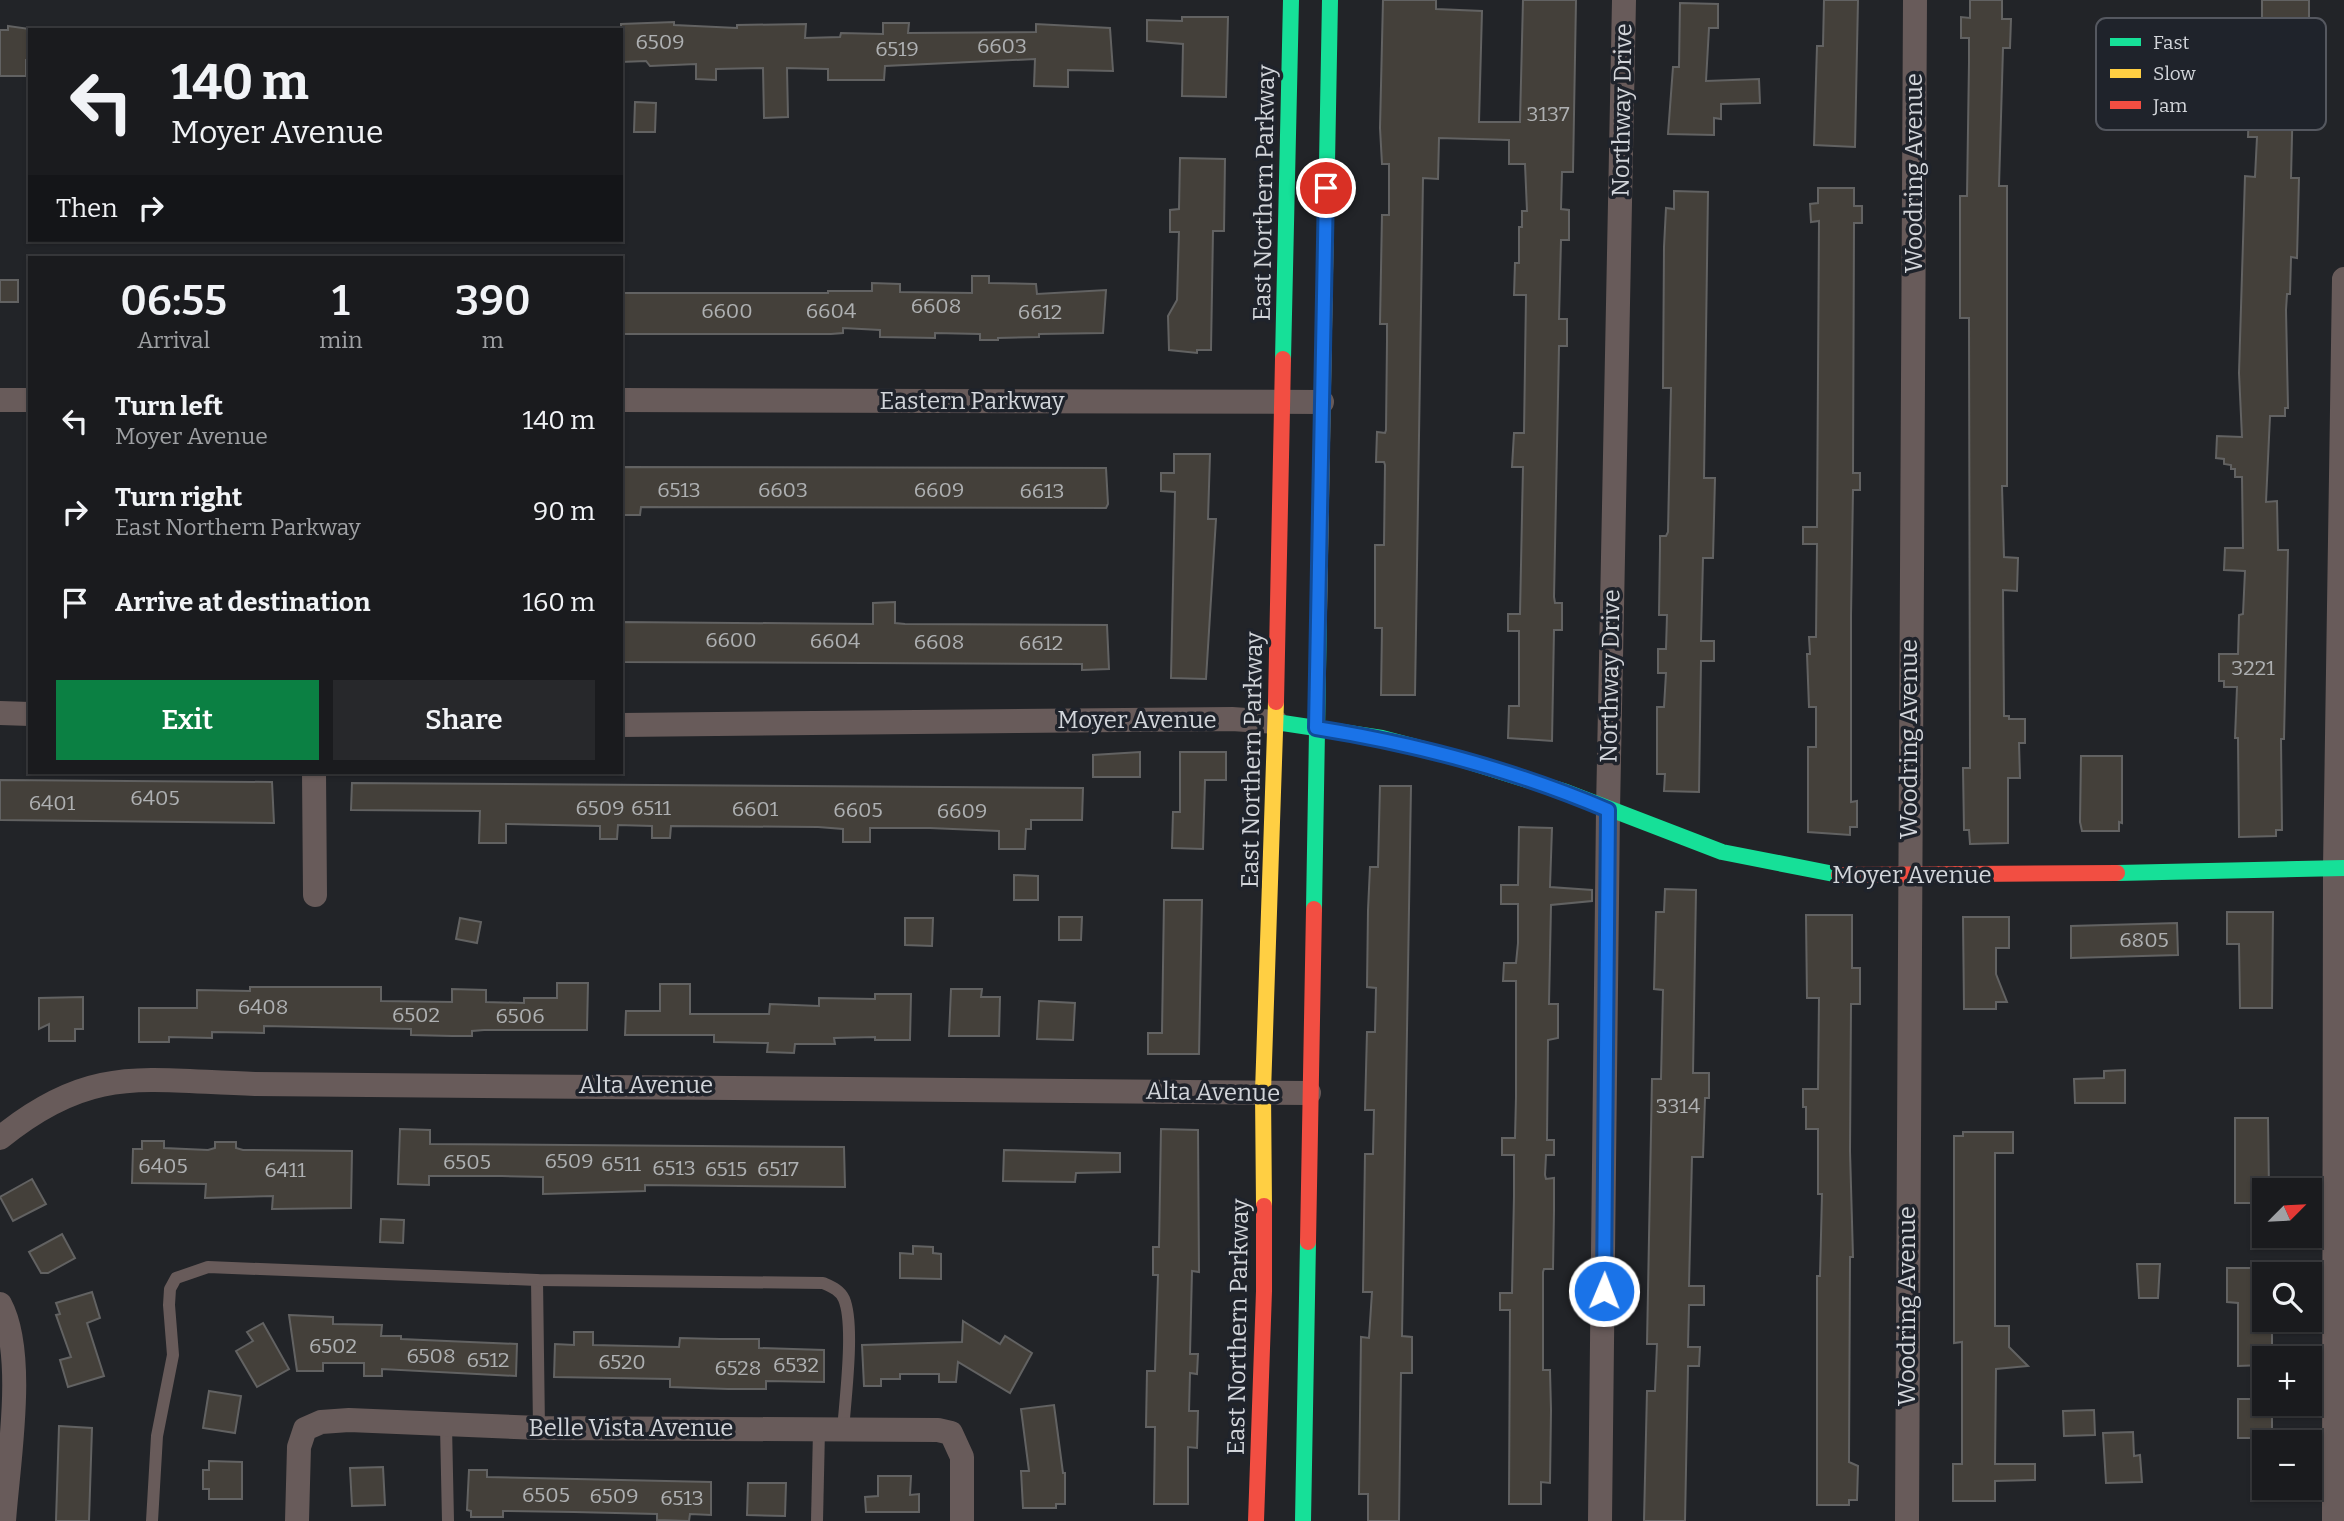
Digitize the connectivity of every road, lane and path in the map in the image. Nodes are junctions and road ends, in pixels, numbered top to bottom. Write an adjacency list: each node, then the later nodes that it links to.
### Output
1 (1291, 0): 9 (main road, East Northern Parkway)
2 (1330, 0): 10 (main road)
3 (1624, 0): 17 (street, Northway Drive)
4 (1915, 0): 19 (street, Woodring Avenue)
5 (2344, 279): 18 (street)
6 (0, 400): 7 (street)
7 (28, 400)
8 (623, 400): 9 (street, Eastern Parkway)
9 (1282, 401): 10 (street, Eastern Parkway); 13 (main road, East Northern Parkway)
10 (1322, 402): 15 (main road)
11 (0, 713): 12 (street)
12 (28, 714)
13 (1276, 722): 14 (street, Moyer Avenue); 15 (main road, Moyer Avenue); 21 (main road, East Northern Parkway)
14 (623, 725)
15 (1316, 728): 17 (main road, Moyer Avenue); 22 (main road)
16 (314, 774): 20 (street)
17 (1608, 810): 19 (main road, Moyer Avenue); 38 (street, Northway Drive)
18 (2339, 868): 19 (main road, Moyer Avenue); 40 (street)
19 (1909, 877): 39 (street, Woodring Avenue)
20 (315, 895)
21 (1263, 1092): 22 (street, Alta Avenue); 23 (street, Alta Avenue); 36 (main road, East Northern Parkway)
22 (1308, 1093): 37 (main road)
23 (0, 1138)
24 (537, 1280): 27 (lane); 29 (lane); 31 (lane)
25 (0, 1304): 30 (street)
26 (446, 1426): 27 (street, Belle Vista Avenue); 32 (street, Belle Vista Avenue); 33 (lane)
27 (538, 1428): 28 (street, Belle Vista Avenue)
28 (819, 1430): 29 (street, Belle Vista Avenue); 34 (lane)
29 (843, 1431): 35 (street, Belle Vista Avenue)
30 (4, 1521)
31 (152, 1521)
32 (296, 1521)
33 (448, 1521)
34 (817, 1521)
35 (962, 1521)
36 (1256, 1521)
37 (1303, 1521)
38 (1600, 1521)
39 (1907, 1521)
40 (2334, 1521)

